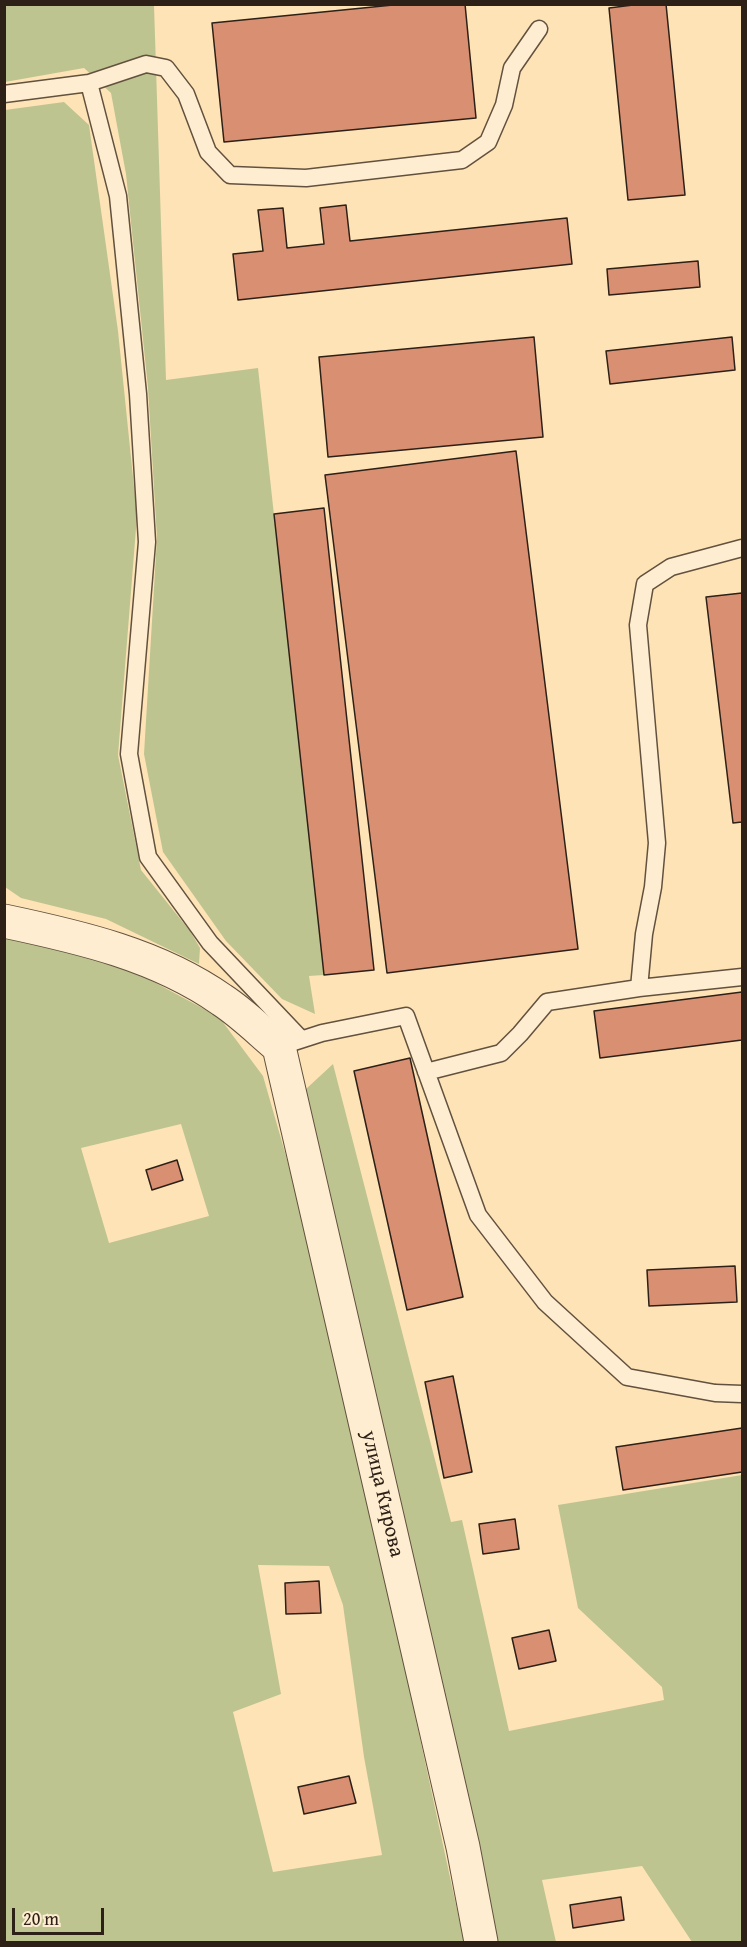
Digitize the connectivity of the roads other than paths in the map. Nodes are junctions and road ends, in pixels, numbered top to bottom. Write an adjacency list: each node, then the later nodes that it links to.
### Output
1 (539, 29): 2 (lane)
2 (89, 83): 3 (lane); 8 (lane)
3 (4, 94)
4 (742, 548): 7 (lane)
5 (4, 921): 8 (street)
6 (742, 977): 7 (lane)
7 (639, 988): 9 (lane)
8 (290, 1043): 9 (lane); 11 (street, улица Кирова)
9 (426, 1072): 10 (lane)
10 (742, 1394)
11 (482, 1942)

